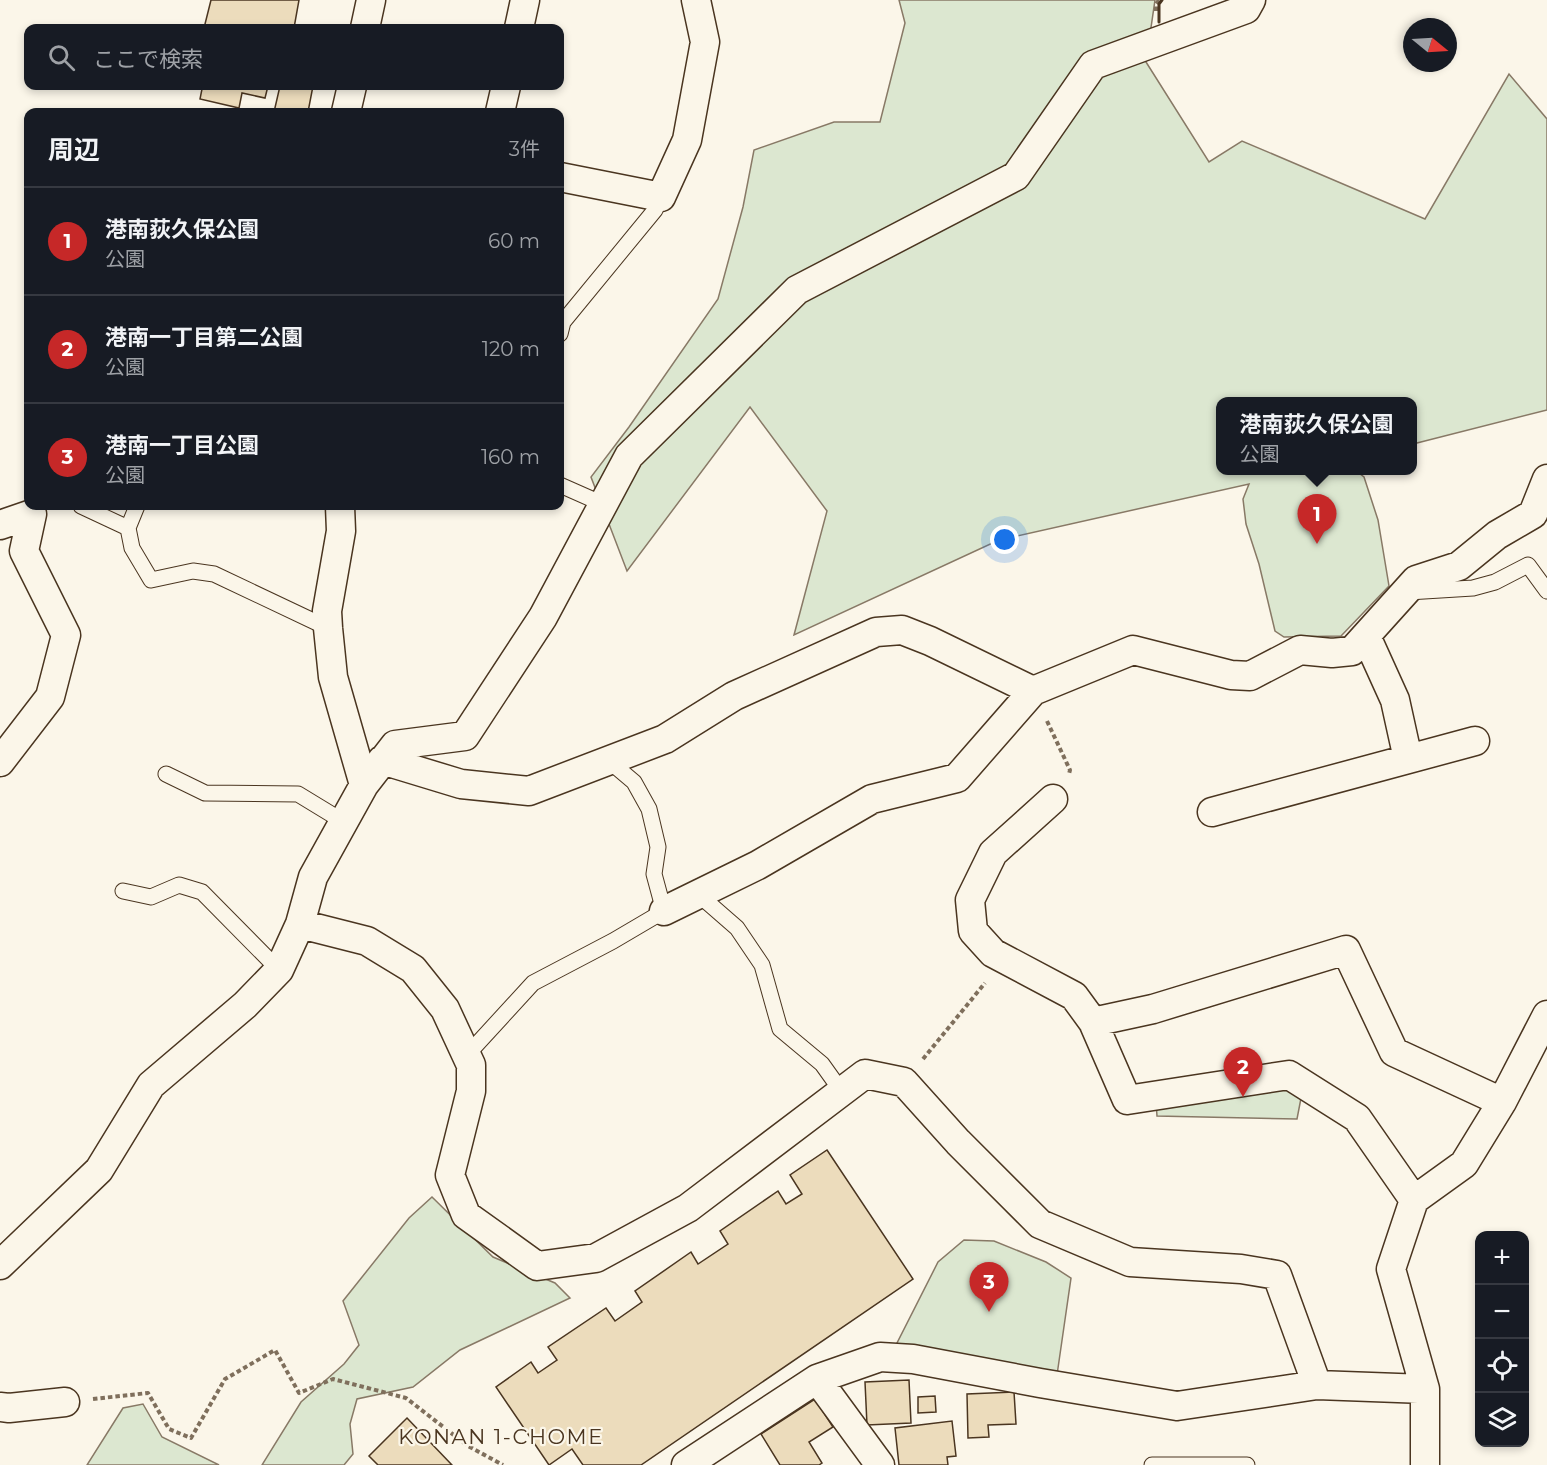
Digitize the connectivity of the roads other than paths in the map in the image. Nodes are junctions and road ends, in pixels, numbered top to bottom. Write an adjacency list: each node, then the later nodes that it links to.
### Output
1 (372, 0): 5 (street)
2 (525, 0): 6 (street)
3 (696, 0): 12 (street)
4 (1251, 0): 16 (street)
5 (366, 24)
6 (520, 24)
7 (351, 90): 9 (street)
8 (505, 90): 10 (street)
9 (347, 108)
10 (501, 108)
11 (564, 178): 12 (street)
12 (661, 197): 13 (lane)
13 (564, 321)
14 (1547, 479): 23 (street)
15 (564, 487): 16 (lane)
16 (603, 504): 30 (street)
17 (35, 510): 21 (street); 32 (street)
18 (90, 510): 22 (lane)
19 (135, 510): 22 (lane)
20 (340, 510): 25 (street)
21 (0, 525)
22 (128, 528): 25 (lane)
23 (1404, 591): 24 (lane); 26 (street)
24 (1547, 591)
25 (328, 628): 34 (street)
26 (1366, 636): 27 (street); 29 (street)
27 (1033, 691): 31 (street); 39 (street)
28 (1475, 741): 29 (street)
29 (1408, 759): 36 (street)
30 (382, 760): 31 (street); 34 (street)
31 (608, 760): 40 (lane)
32 (0, 762)
33 (166, 774): 37 (lane)
34 (364, 785): 37 (street)
35 (1053, 800): 44 (street)
36 (1212, 812)
37 (344, 822): 41 (street)
38 (123, 891): 42 (lane)
39 (698, 894): 40 (street); 46 (lane)
40 (664, 911): 45 (lane)
41 (300, 924): 42 (street); 45 (street)
42 (279, 970): 49 (street)
43 (1547, 1015): 47 (street)
44 (1093, 1022): 47 (street); 48 (street)
45 (466, 1055): 46 (street)
46 (842, 1092): 51 (street)
47 (1502, 1102): 48 (street)
48 (1413, 1200): 52 (street)
49 (0, 1265)
50 (817, 1379): 51 (street); 55 (street); 56 (street)
51 (1317, 1385): 52 (street)
52 (1425, 1389): 59 (street)
53 (65, 1402): 54 (street)
54 (0, 1407)
55 (686, 1465)
56 (880, 1465)
57 (1152, 1465): 58 (lane)
58 (1247, 1465)
59 (1425, 1465)

